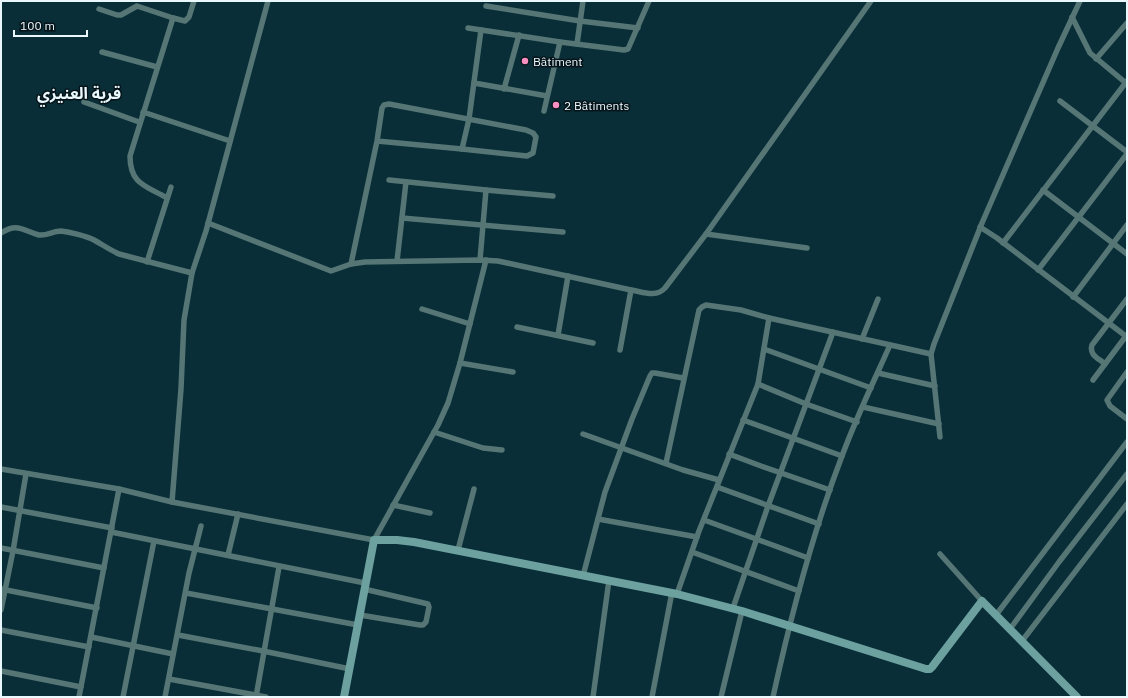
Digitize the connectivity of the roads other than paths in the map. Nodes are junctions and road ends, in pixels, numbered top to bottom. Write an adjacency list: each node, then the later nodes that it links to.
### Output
1 (194, 1): 11 (street)
2 (268, 1): 34 (street)
3 (583, 1): 12 (street)
4 (649, 1): 15 (street)
5 (871, 1): 53 (street)
6 (1072, 1): 7 (street)
7 (1079, 4): 10 (street)
8 (486, 6): 12 (street)
9 (99, 9): 11 (street)
10 (1072, 17): 21 (street); 50 (street)
11 (173, 18): 22 (street)
12 (580, 21): 15 (street); 19 (street)
13 (1127, 23): 21 (street)
14 (468, 28): 16 (street)
15 (638, 28): 19 (street)
16 (481, 30): 17 (street); 23 (street)
17 (519, 35): 18 (street); 25 (street)
18 (560, 42): 19 (street); 26 (street)
19 (577, 44)
20 (102, 52): 22 (street)
21 (1096, 59): 24 (street)
22 (157, 67): 30 (street)
23 (474, 83): 25 (street); 31 (street)
24 (1126, 83): 33 (street)
25 (504, 89): 26 (street)
26 (547, 96): 29 (street)
27 (1060, 101): 33 (street)
28 (84, 102): 32 (street)
29 (544, 111)
30 (143, 112): 32 (street); 34 (street)
31 (469, 119): 35 (street); 36 (street); 36 (street)
32 (140, 122): 44 (street)
33 (1092, 125): 37 (street); 42 (street)
34 (230, 141): 47 (street)
35 (377, 141): 36 (street); 61 (street)
36 (462, 149)
37 (1127, 153): 45 (street)
38 (389, 180): 39 (street)
39 (406, 182): 41 (street); 46 (street)
40 (171, 187): 44 (street)
41 (486, 190): 43 (street); 48 (street)
42 (1043, 190): 45 (street); 54 (street)
43 (554, 196)
44 (167, 198): 60 (street)
45 (1077, 217): 55 (street); 62 (street)
46 (402, 218): 48 (street); 59 (street)
47 (208, 223): 61 (street); 63 (street)
48 (483, 225): 51 (street); 58 (street)
49 (1127, 225): 55 (street)
50 (980, 227): 54 (street); 82 (street)
51 (563, 232)
52 (1, 233): 60 (street)
53 (706, 234): 56 (street); 65 (street)
54 (1003, 243): 62 (street)
55 (1113, 243): 57 (street); 66 (street)
56 (807, 248)
57 (1127, 254)
58 (483, 260): 59 (street); 64 (street); 72 (street)
59 (397, 261): 61 (street)
60 (147, 262): 63 (street)
61 (351, 264)
62 (1038, 270): 66 (street)
63 (192, 273): 119 (street)
64 (568, 276): 65 (street); 75 (street)
65 (631, 290): 81 (street)
66 (1073, 297): 71 (street)
67 (878, 299): 77 (street)
68 (1127, 299): 71 (street)
69 (422, 309): 72 (street)
70 (769, 318): 74 (street); 80 (street); 89 (street)
71 (1108, 322): 76 (street); 84 (street)
72 (470, 324): 83 (street)
73 (517, 327): 75 (street)
74 (834, 332): 77 (street); 85 (street)
75 (558, 335): 78 (street)
76 (1126, 337): 84 (street)
77 (862, 338): 79 (street)
78 (593, 343)
79 (890, 345): 82 (street); 88 (street)
80 (764, 349): 85 (street); 91 (street)
81 (620, 350)
82 (931, 354): 92 (street)
83 (460, 363): 86 (street); 100 (street)
84 (1105, 364): 90 (street)
85 (820, 369): 93 (street); 94 (street)
86 (513, 372)
87 (1127, 372): 96 (street)
88 (878, 373): 92 (street); 93 (street)
89 (684, 378): 105 (street); 109 (street)
90 (1093, 380)
91 (758, 384): 94 (street); 97 (street)
92 (935, 386): 99 (street)
93 (871, 388): 95 (street)
94 (806, 404): 98 (street); 103 (street)
95 (863, 407): 98 (street); 99 (street)
96 (1127, 419)
97 (743, 420): 103 (street); 107 (street)
98 (857, 422): 108 (street)
99 (939, 424): 102 (street)
100 (434, 432): 106 (street); 121 (street)
101 (583, 434): 105 (street)
102 (940, 437)
103 (793, 438): 108 (street); 111 (street)
104 (1127, 442): 161 (street)
105 (622, 447): 109 (street); 127 (street)
106 (502, 450)
107 (730, 454): 111 (street); 114 (street)
108 (842, 456): 118 (street)
109 (666, 463): 114 (street)
110 (1, 469): 112 (street)
111 (780, 472): 118 (street); 122 (street)
112 (26, 474): 116 (street); 124 (street)
113 (1127, 474): 164 (street)
114 (719, 480): 115 (street)
115 (716, 487): 122 (street); 128 (street)
116 (119, 489): 119 (street); 131 (street)
117 (474, 489): 138 (street)
118 (830, 490): 129 (street)
119 (172, 502): 126 (street)
120 (1127, 504): 168 (street)
121 (393, 505): 125 (street); 133 (street)
122 (768, 506): 129 (street); 134 (street)
123 (1, 507): 124 (street)
124 (20, 510): 131 (street); 139 (street)
125 (430, 513)
126 (238, 514): 133 (street); 142 (street)
127 (598, 519): 132 (street); 147 (street)
128 (704, 520): 132 (street); 134 (street)
129 (819, 524): 143 (street)
130 (201, 526): 137 (street)
131 (112, 530): 135 (street); 145 (street)
132 (697, 538): 140 (street)
133 (374, 540): 138 (street); 149 (street)
134 (756, 540): 143 (street); 146 (street)
135 (154, 541): 137 (street); 169 (street)
136 (1, 548): 139 (street)
137 (195, 548): 142 (street); 152 (street)
138 (458, 550): 147 (street)
139 (13, 551): 145 (street); 150 (street)
140 (692, 552): 146 (street); 153 (street)
141 (940, 554): 154 (street)
142 (228, 555): 144 (street)
143 (808, 558): 151 (street)
144 (279, 567): 149 (street); 158 (street)
145 (104, 568): 155 (street)
146 (745, 572): 151 (street); 156 (street)
147 (583, 576): 148 (street)
148 (609, 580): 153 (street); 183 (street)
149 (365, 586): 160 (street); 160 (street)
150 (3, 590): 155 (street); 157 (street)
151 (799, 591): 163 (street)
152 (186, 593): 158 (street); 166 (street)
153 (674, 593): 156 (street); 184 (street)
154 (982, 601): 161 (street); 163 (street)
155 (96, 608): 167 (street)
156 (733, 608): 159 (street)
157 (1, 610)
158 (271, 610): 162 (street); 171 (street)
159 (742, 611): 163 (street); 185 (street)
160 (360, 615): 162 (street)
161 (996, 615): 164 (street)
162 (358, 625): 173 (street)
163 (789, 626): 186 (street)
164 (1010, 629): 168 (street)
165 (1, 630): 170 (street)
166 (178, 635): 171 (street); 172 (street)
167 (91, 636): 169 (street); 170 (street)
168 (1022, 641): 187 (street)
169 (133, 645): 172 (street); 179 (street)
170 (89, 647): 176 (street)
171 (263, 651): 173 (street); 177 (street)
172 (173, 654): 175 (street)
173 (350, 670): 182 (street)
174 (1, 672): 176 (street)
175 (169, 679): 177 (street); 180 (street)
176 (81, 687): 178 (street)
177 (256, 696): 181 (street)
178 (79, 697)
179 (123, 697)
180 (165, 697)
181 (266, 697)
182 (344, 697)
183 (593, 697)
184 (652, 697)
185 (722, 697)
186 (773, 697)
187 (1077, 697)

